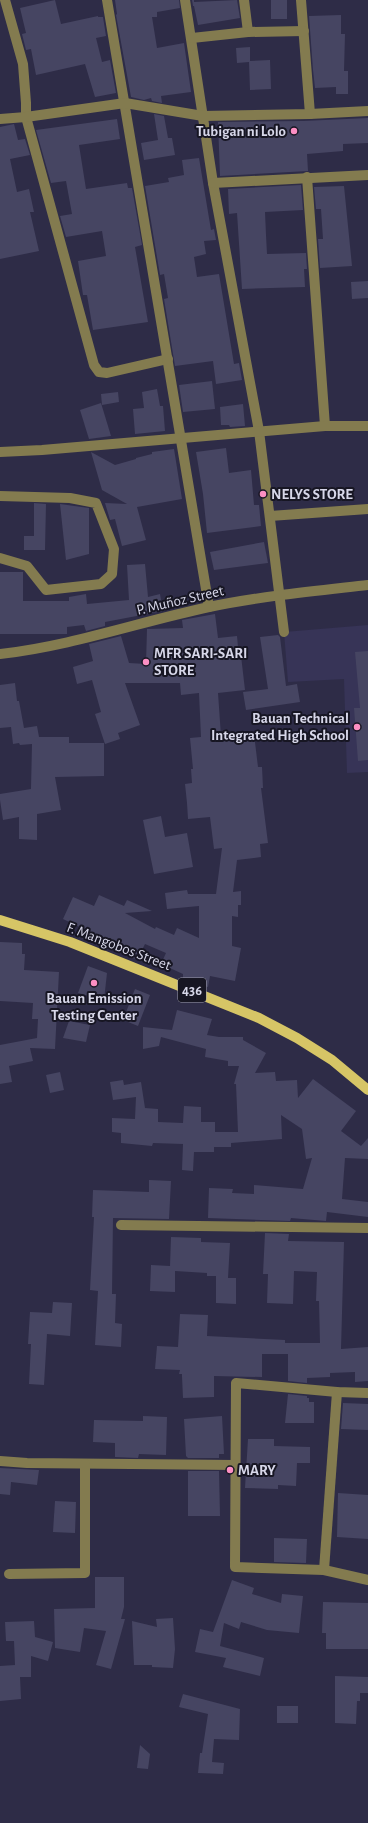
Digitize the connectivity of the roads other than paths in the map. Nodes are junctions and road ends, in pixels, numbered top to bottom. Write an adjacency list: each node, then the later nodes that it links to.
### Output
1 (5, 0): 13 (street)
2 (107, 0): 9 (street)
3 (185, 0): 8 (street)
4 (244, 0): 7 (street)
5 (300, 0): 6 (street)
6 (304, 31): 7 (street); 11 (street)
7 (248, 32): 8 (street)
8 (192, 38): 12 (street)
9 (125, 103): 12 (street); 13 (street); 18 (street)
10 (368, 111): 11 (street)
11 (310, 114): 12 (street)
12 (203, 116): 17 (street)
13 (26, 117): 14 (street); 18 (street)
14 (0, 119)
15 (368, 175): 16 (street)
16 (307, 177): 17 (street); 19 (street)
17 (213, 183): 21 (street)
18 (168, 359): 22 (street)
19 (325, 426): 20 (street); 21 (street)
20 (368, 426)
21 (259, 431): 22 (street); 26 (street)
22 (181, 439): 23 (street); 30 (street)
23 (0, 452)
24 (0, 496): 27 (street)
25 (368, 509): 26 (street)
26 (270, 516): 29 (street)
27 (0, 558)
28 (368, 585): 29 (street, P. Muñoz Street)
29 (280, 595): 30 (street, P. Muñoz Street); 31 (street)
30 (209, 607): 32 (street, P. Muñoz Street)
31 (284, 632)
32 (0, 654)
33 (0, 920): 34 (main road, F. Mangobos Street / 436)
34 (368, 1090)
35 (122, 1224): 36 (street)
36 (368, 1228)
37 (337, 1392): 38 (street); 41 (street); 42 (street)
38 (368, 1393)
39 (0, 1461): 40 (street)
40 (85, 1464): 41 (street); 43 (street)
41 (235, 1465): 42 (street)
42 (324, 1570): 44 (street)
43 (9, 1574)
44 (368, 1580)

